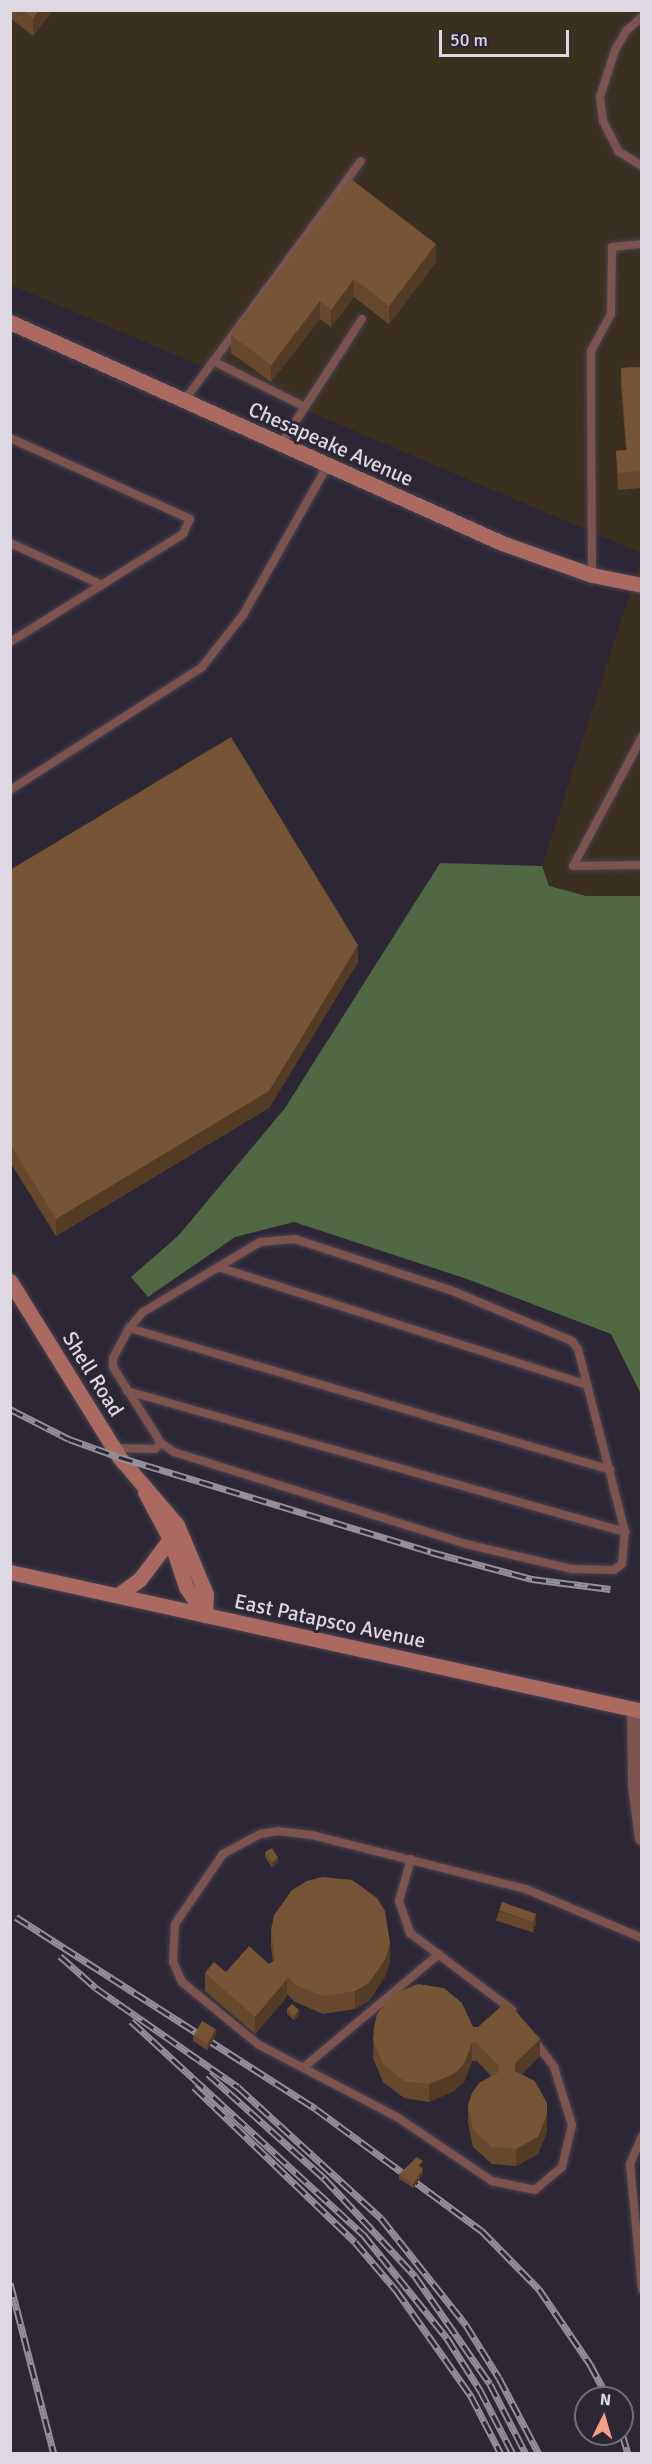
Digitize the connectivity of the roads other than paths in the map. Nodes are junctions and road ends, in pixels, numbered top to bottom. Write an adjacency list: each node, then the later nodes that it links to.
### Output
1 (642, 17): 3 (lane)
2 (361, 161): 7 (lane)
3 (642, 166)
4 (642, 244): 14 (lane)
5 (362, 319): 9 (lane)
6 (10, 322): 8 (street, Chesapeake Avenue)
7 (213, 361): 8 (lane); 9 (lane)
8 (184, 401): 11 (street, Chesapeake Avenue)
9 (303, 406): 11 (lane)
10 (10, 438): 15 (lane)
11 (280, 444): 12 (street, Chesapeake Avenue)
12 (328, 465): 14 (street, Chesapeake Avenue); 19 (lane)
13 (10, 543): 15 (lane)
14 (592, 575): 16 (street, Chesapeake Avenue)
15 (102, 585): 17 (lane)
16 (642, 585)
17 (12, 640)
18 (642, 736): 20 (lane)
19 (10, 790)
20 (642, 865)
21 (218, 1267): 23 (lane); 24 (lane); 24 (lane)
22 (10, 1281): 27 (street, Shell Road)
23 (129, 1328): 25 (lane); 28 (lane)
24 (588, 1385): 28 (lane)
25 (127, 1391): 26 (lane); 30 (lane)
26 (161, 1443): 27 (lane); 30 (lane)
27 (114, 1448): 29 (street, Shell Road)
28 (611, 1470): 30 (lane)
29 (144, 1487): 31 (street, Shell Road); 34 (street, Shell Road)
30 (625, 1532)
31 (170, 1539): 33 (street); 34 (street, Shell Road)
32 (10, 1572): 33 (street, East Patapsco Avenue)
33 (118, 1595): 34 (street, East Patapsco Avenue)
34 (198, 1614): 35 (street, East Patapsco Avenue)
35 (638, 1710): 36 (street)
36 (642, 1838)
37 (411, 1859): 38 (lane); 39 (lane); 42 (lane)
38 (642, 1938)
39 (439, 1954): 40 (lane); 42 (lane)
40 (519, 2019)
41 (526, 2029): 42 (lane)
42 (304, 2067)
43 (642, 2136): 44 (lane)
44 (642, 2289)

